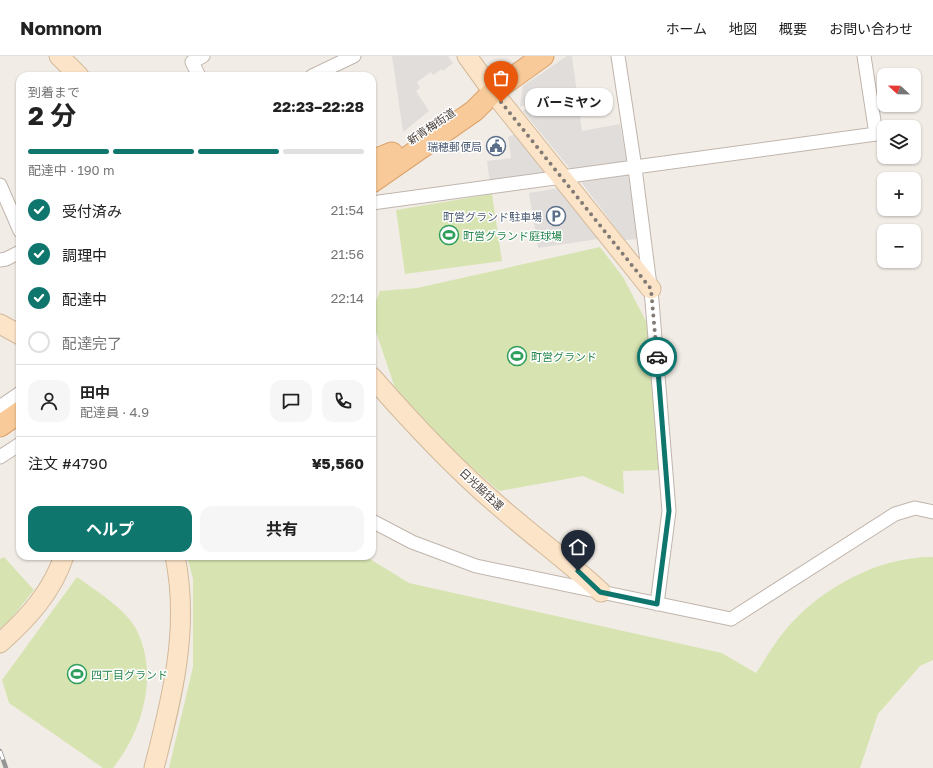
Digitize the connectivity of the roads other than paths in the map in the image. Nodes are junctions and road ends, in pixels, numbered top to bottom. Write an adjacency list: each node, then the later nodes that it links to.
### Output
1 (59, 56): 8 (street)
2 (203, 56): 9 (street)
3 (354, 56): 10 (street)
4 (467, 56): 11 (street)
5 (543, 56): 11 (main road, 新青梅街道)
6 (618, 56): 15 (street)
7 (864, 56): 15 (street)
8 (76, 72)
9 (197, 72)
10 (322, 72)
11 (493, 92): 12 (main road, 新青梅街道); 17 (street)
12 (399, 156): 13 (main road); 14 (main road, 新青梅街道); 16 (main road, 新青梅街道); 19 (main road)
13 (376, 159)
14 (376, 165)
15 (635, 168): 17 (street); 24 (street)
16 (376, 178)
17 (563, 178): 20 (street); 24 (street)
18 (0, 185): 21 (street)
19 (376, 192)
20 (376, 202)
21 (16, 222)
22 (16, 254): 23 (street)
23 (0, 260)
24 (651, 289): 40 (street)
25 (0, 324): 26 (street)
26 (16, 333)
27 (376, 381): 39 (street, 日光脇往還)
28 (16, 396): 29 (street)
29 (7, 404): 30 (main road)
30 (0, 426)
31 (16, 428): 32 (main road)
32 (0, 439)
33 (16, 447): 34 (street)
34 (0, 457)
35 (933, 512): 40 (street)
36 (376, 523): 39 (street)
37 (62, 560): 41 (street)
38 (176, 560): 42 (street)
39 (600, 592): 40 (street)
40 (657, 604)
41 (0, 643)
42 (154, 768)

